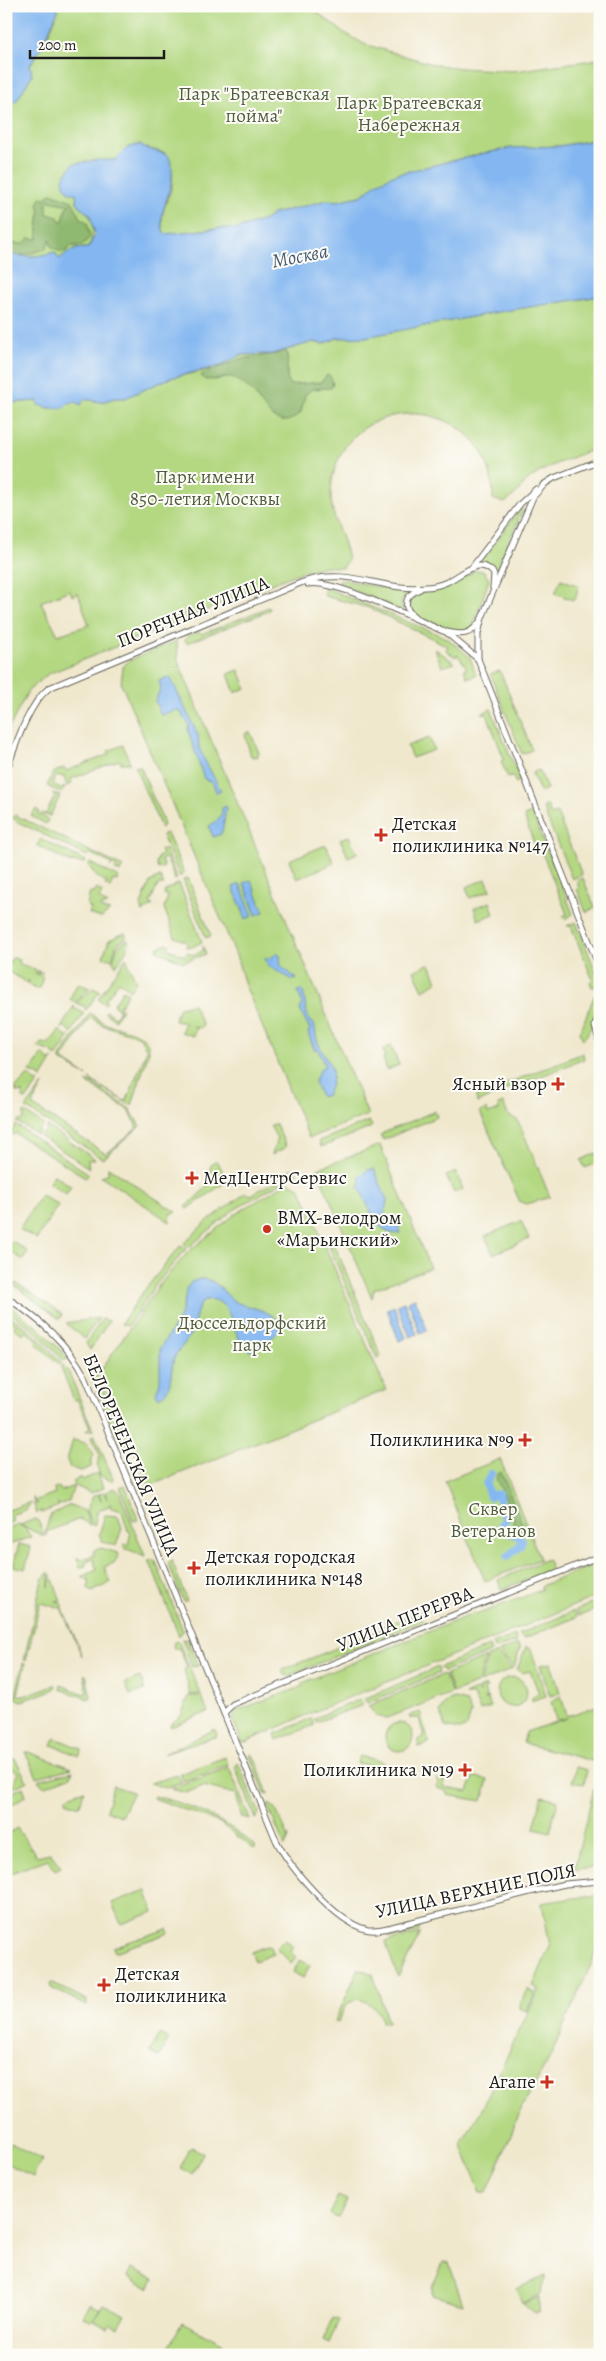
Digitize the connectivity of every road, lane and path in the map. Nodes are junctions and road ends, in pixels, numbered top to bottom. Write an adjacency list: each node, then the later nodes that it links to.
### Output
1 (600, 460): 2 (main road, ПОРЕЧНАЯ УЛИЦА)
2 (544, 484): 3 (main road, ПОРЕЧНАЯ УЛИЦА); 6 (main road, ПОРЕЧНАЯ УЛИЦА)
3 (465, 572): 4 (main road, ПОРЕЧНАЯ УЛИЦА); 6 (main road, ПОРЕЧНАЯ УЛИЦА)
4 (426, 587): 5 (main road, ПОРЕЧНАЯ УЛИЦА); 8 (main road, ПОРЕЧНАЯ УЛИЦА)
5 (290, 588): 8 (main road, ПОРЕЧНАЯ УЛИЦА); 11 (main road, ПОРЕЧНАЯ УЛИЦА)
6 (493, 588): 7 (main road, ПОРЕЧНАЯ УЛИЦА)
7 (482, 618): 9 (main road, ПОРЕЧНАЯ УЛИЦА); 10 (main road)
8 (419, 620): 9 (main road, ПОРЕЧНАЯ УЛИЦА)
9 (443, 631): 10 (main road)
10 (478, 659): 12 (main road)
11 (6, 772)
12 (599, 962): 13 (main road)
13 (600, 969)
14 (600, 1012): 15 (main road)
15 (600, 1044)
16 (6, 1297): 18 (main road, БЕЛОРЕЧЕНСКАЯ УЛИЦА)
17 (600, 1556): 18 (main road, УЛИЦА ПЕРЕРВА)
18 (224, 1713): 19 (main road, БЕЛОРЕЧЕНСКАЯ УЛИЦА)
19 (292, 1868): 20 (main road, УЛИЦА ВЕРХНИЕ ПОЛЯ)
20 (600, 1881)

